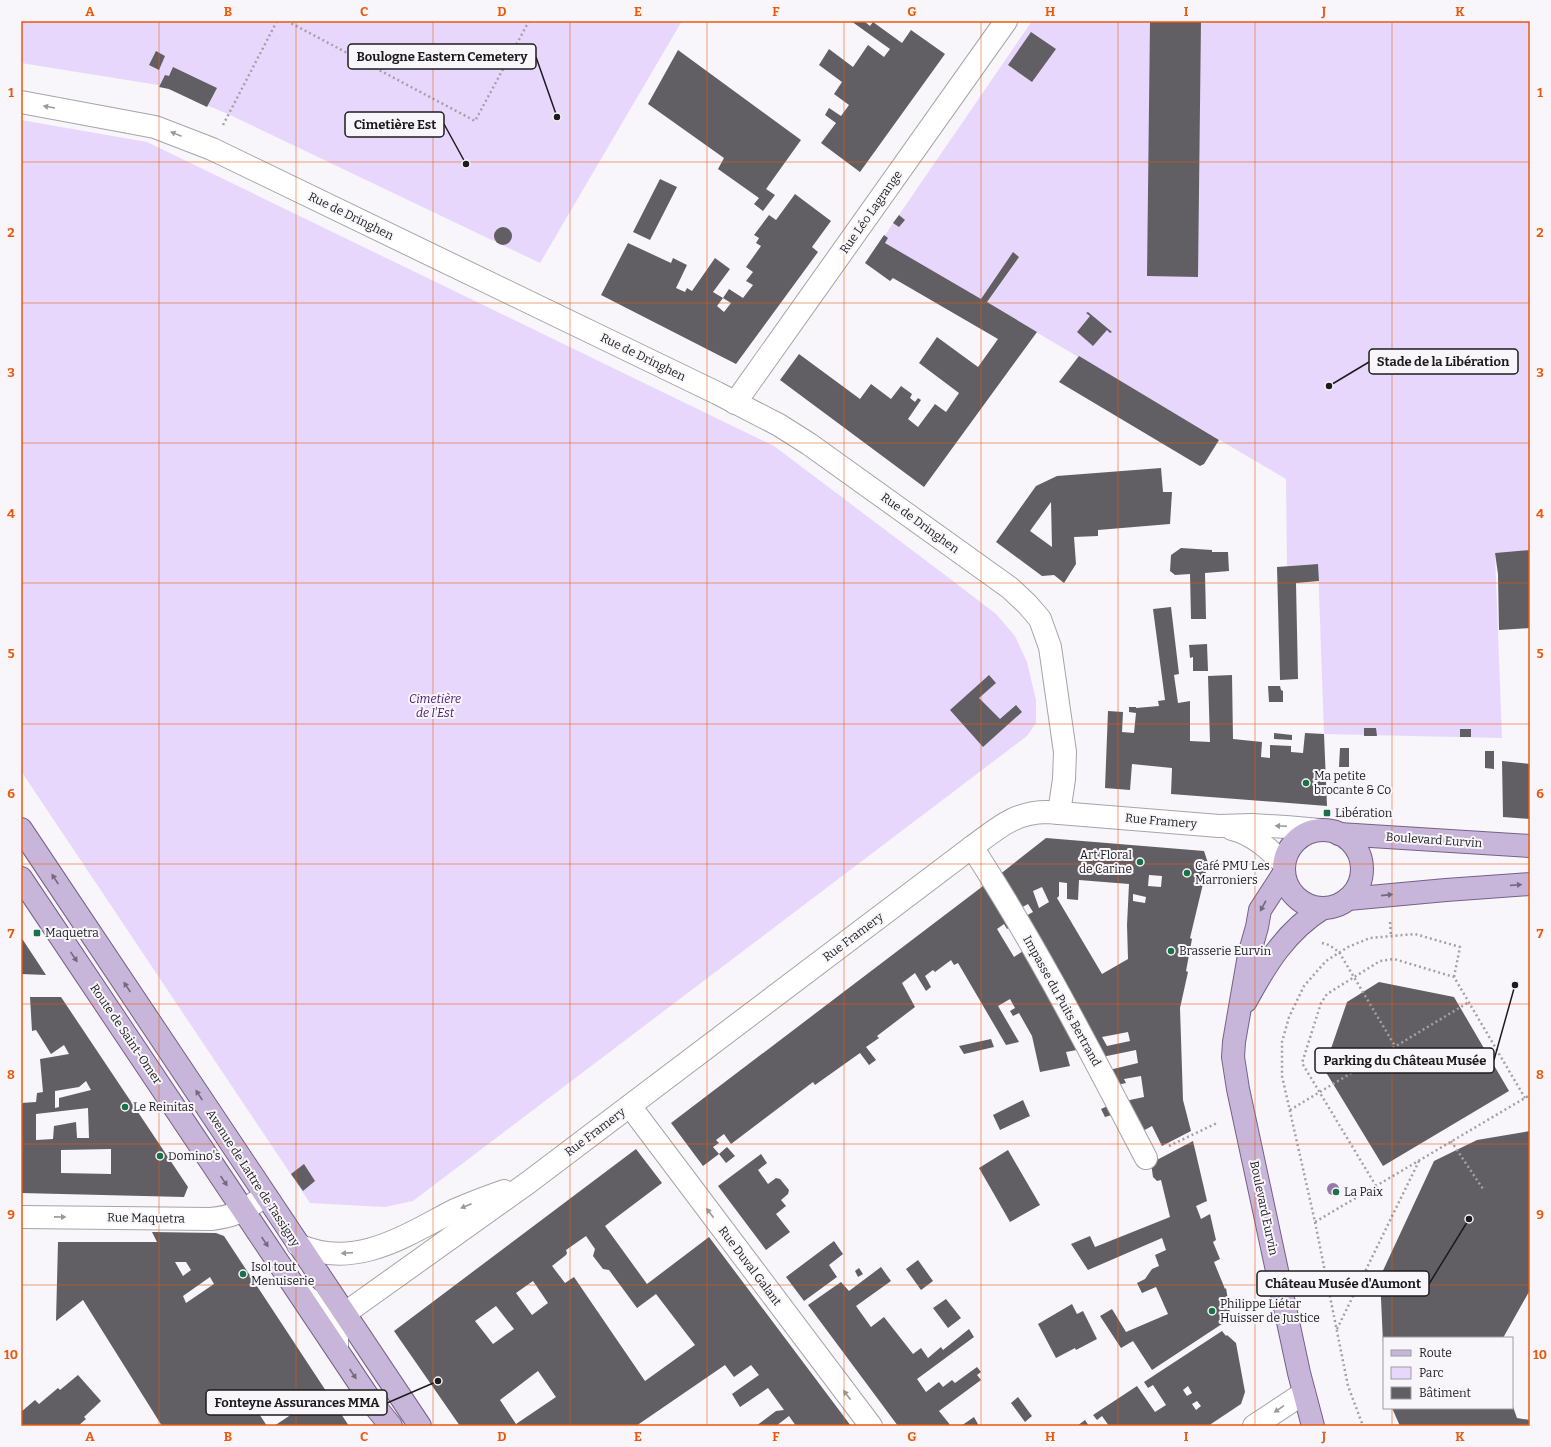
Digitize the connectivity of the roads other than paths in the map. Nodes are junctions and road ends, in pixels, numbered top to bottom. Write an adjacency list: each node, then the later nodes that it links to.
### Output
1 (1006, 21): 3 (street, Rue Léo Lagrange)
2 (21, 102): 3 (street, Rue de Dringhen, one-way to 2)
3 (735, 403): 4 (street, Rue de Dringhen)
4 (1059, 813): 5 (street, Rue Framery); 9 (street, Rue Framery)
5 (1219, 826): 7 (street, Rue Framery, one-way to 5); 10 (street, Rue Framery)
6 (21, 829): 19 (main road, Avenue de Lattre de Tassigny, one-way to 6)
7 (1329, 832): 8 (main road, Boulevard Eurvin); 10 (main road, Boulevard Eurvin); 13 (main road)
8 (1530, 846)
9 (972, 847): 16 (street, Rue Framery); 17 (street, Impasse du Puits Bertrand)
10 (1284, 868): 14 (main road); 15 (main road, Boulevard Eurvin, one-way to 15)
11 (21, 878): 20 (main road, Route de Saint-Omer, one-way to 20)
12 (1530, 884): 13 (main road, Boulevard Eurvin, one-way to 12)
13 (1348, 899): 14 (main road, Boulevard Eurvin)
14 (1323, 908): 15 (main road, Boulevard Eurvin)
15 (1240, 1012): 26 (main road, Boulevard Eurvin)
16 (630, 1106): 18 (street, Rue Framery); 29 (street, Rue Duval Galant, one-way to 16)
17 (1146, 1158)
18 (529, 1182): 22 (street, Rue Framery, one-way to 22); 24 (street, Rue Framery)
19 (265, 1196): 20 (street, Rue Maquetra); 22 (main road, Avenue de Lattre de Tassigny)
20 (244, 1210): 21 (street, Rue Maquetra, one-way to 20); 23 (main road, Avenue de Lattre de Tassigny, one-way to 23)
21 (21, 1217)
22 (298, 1245): 24 (main road, Avenue de Lattre de Tassigny)
23 (293, 1284): 24 (street); 25 (main road, Avenue de Lattre de Tassigny)
24 (344, 1314): 25 (street); 28 (main road, Avenue de Lattre de Tassigny)
25 (337, 1349): 27 (main road, Avenue de Lattre de Tassigny, one-way to 27)
26 (1304, 1393): 30 (street, one-way to 30); 31 (main road, Boulevard Eurvin)
27 (391, 1426)
28 (420, 1426)
29 (871, 1426)
30 (1254, 1426)
31 (1313, 1426)

